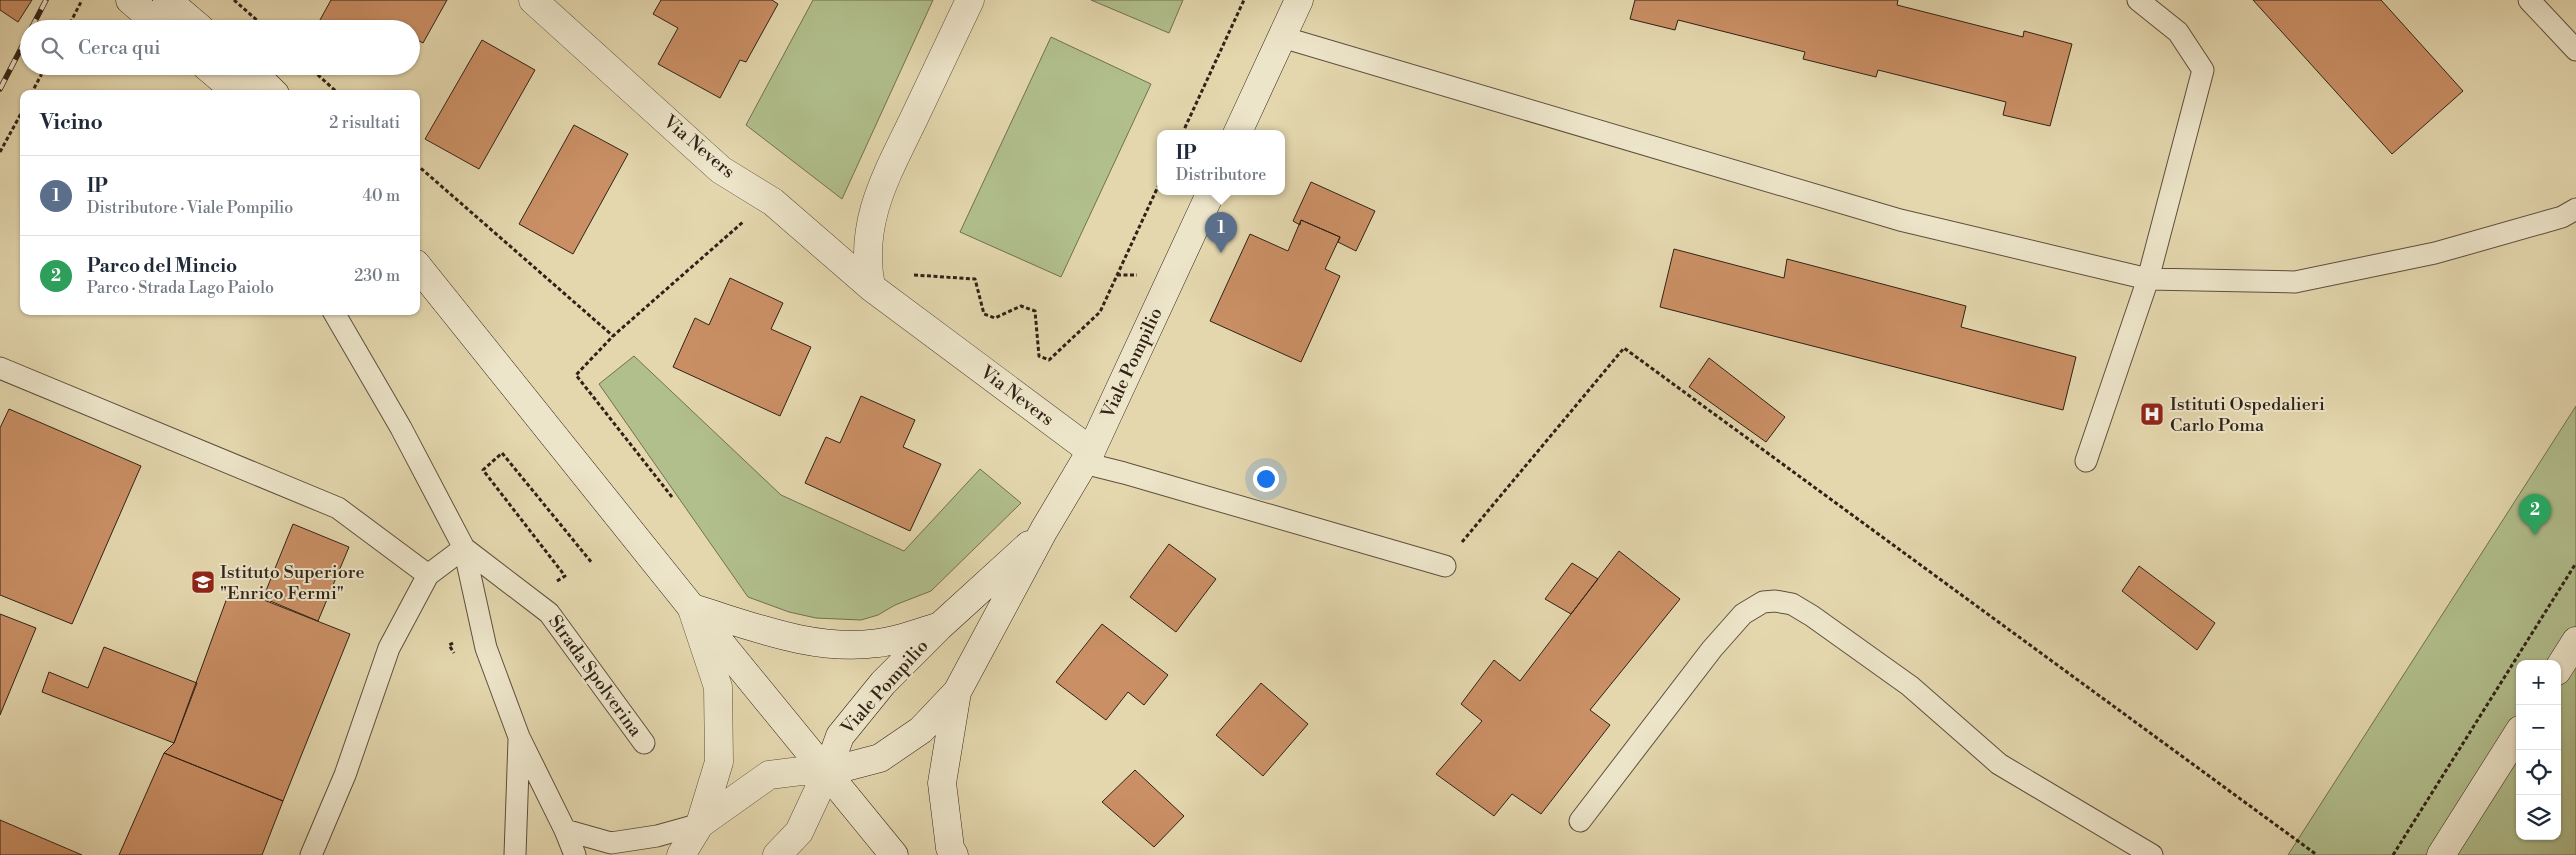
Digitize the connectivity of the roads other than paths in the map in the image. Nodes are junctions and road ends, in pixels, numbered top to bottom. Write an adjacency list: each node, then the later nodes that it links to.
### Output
1 (130, 0): 8 (street)
2 (167, 0): 9 (street)
3 (533, 0): 21 (street, Via Nevers)
4 (970, 0): 21 (street)
5 (1299, 0): 10 (street)
6 (2138, 0): 20 (lane)
7 (2529, 0): 11 (lane)
8 (153, 20)
9 (190, 20)
10 (1282, 37): 16 (street); 20 (lane)
11 (2576, 50)
12 (217, 75): 14 (street)
13 (255, 75): 15 (street)
14 (234, 90)
15 (271, 90)
16 (1239, 130)
17 (1210, 195): 24 (street, Viale Pompilio)
18 (2576, 208): 20 (lane)
19 (420, 269): 30 (street)
20 (2148, 279): 25 (lane)
21 (870, 280): 24 (street, Via Nevers)
22 (335, 315): 27 (lane)
23 (0, 368): 29 (lane)
24 (1087, 457): 26 (street, Viale Pompilio); 28 (lane)
25 (2086, 461)
26 (1044, 530): 31 (street, Viale Pompilio); 34 (street, Viale Pompilio)
27 (464, 548): 29 (lane); 36 (lane); 37 (lane, Strada Spolverina)
28 (1445, 566)
29 (428, 575): 42 (lane)
30 (692, 608): 31 (street, Viale Pompilio); 38 (street); 40 (street)
31 (939, 627): 38 (street, Viale Pompilio)
32 (2576, 641): 33 (street)
33 (2561, 664)
34 (957, 692): 38 (street, Viale Pompilio); 48 (street, Viale Pompilio)
35 (2516, 736): 50 (street)
36 (519, 737): 41 (lane); 43 (lane)
37 (644, 743)
38 (827, 772): 40 (street); 46 (street); 47 (street)
39 (1580, 821): 49 (lane)
40 (700, 824): 41 (lane); 45 (street)
41 (566, 830): 44 (lane)
42 (311, 855)
43 (515, 855)
44 (575, 855)
45 (681, 855)
46 (777, 855)
47 (894, 855)
48 (954, 855)
49 (2152, 855)
50 (2441, 855)

